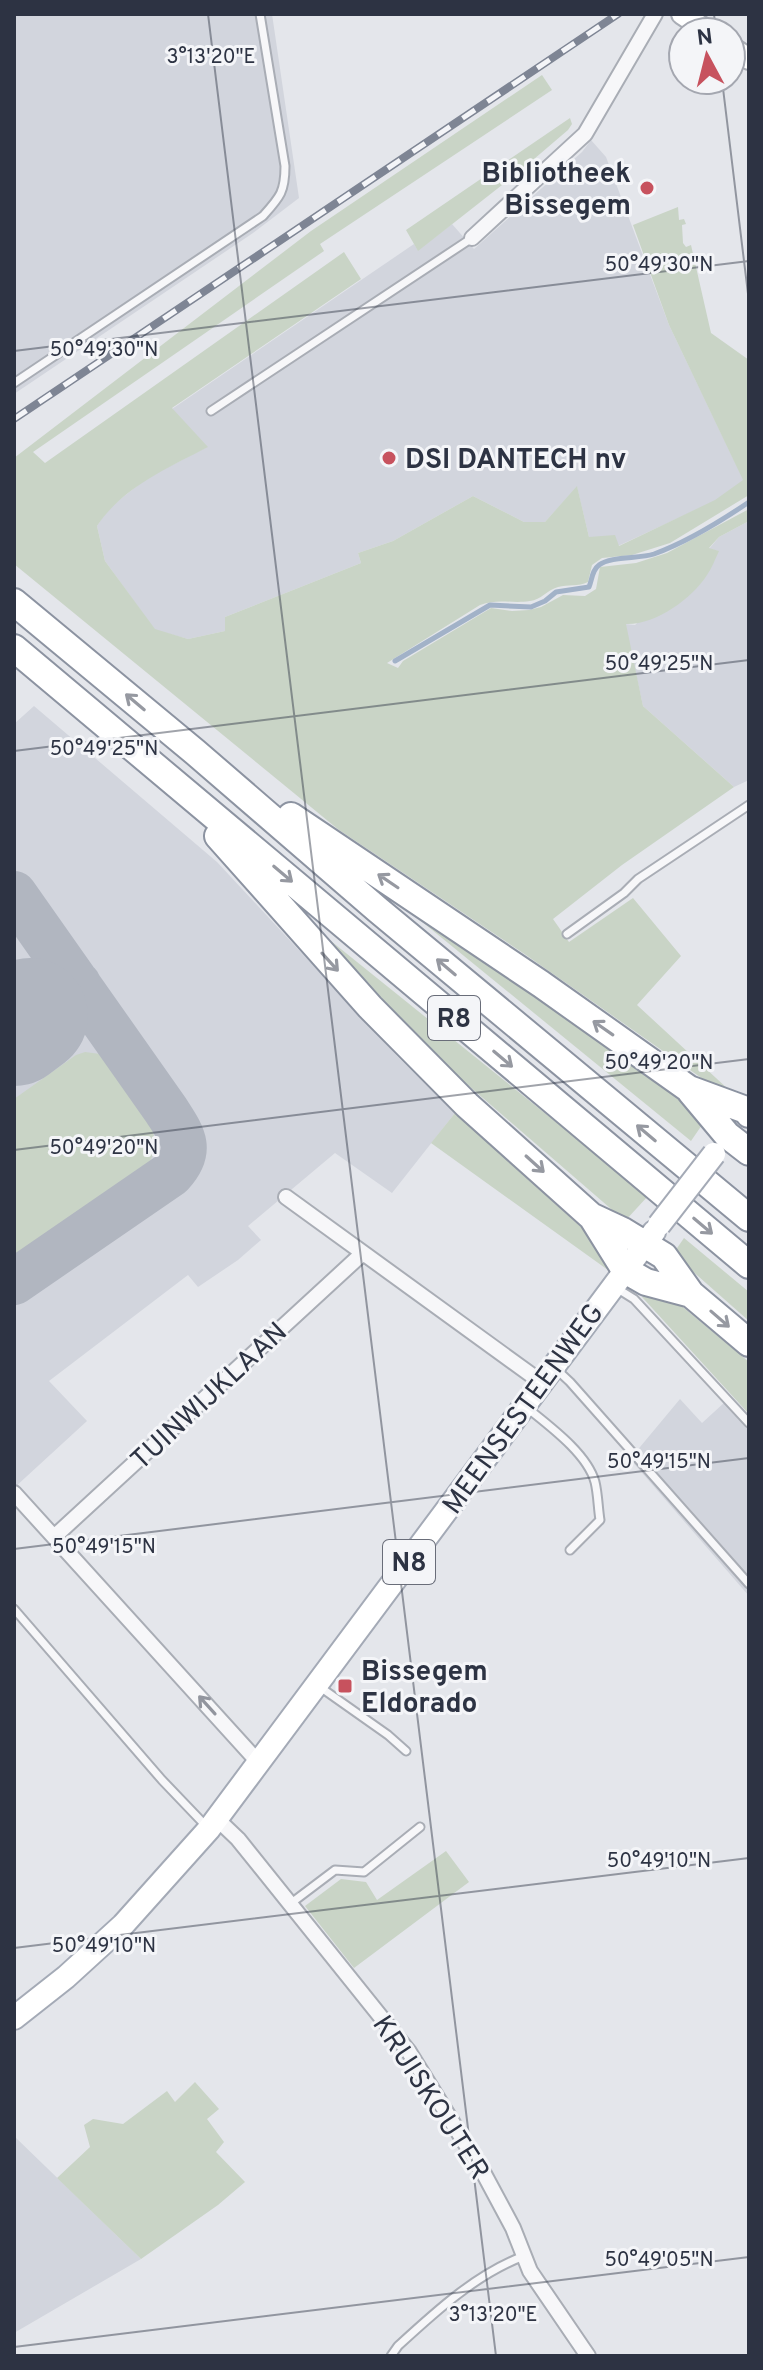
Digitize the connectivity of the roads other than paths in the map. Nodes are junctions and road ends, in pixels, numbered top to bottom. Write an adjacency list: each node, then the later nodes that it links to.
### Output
1 (260, 14): 4 (lane)
2 (655, 14): 3 (street)
3 (472, 238): 5 (lane)
4 (14, 383)
5 (211, 411)
6 (14, 602): 8 (highway, R8, one-way to 6)
7 (16, 652): 9 (highway, R8)
8 (195, 752): 12 (highway, one-way to 8); 18 (highway, R8, one-way to 8)
9 (159, 770): 17 (highway, one-way to 17); 21 (highway, R8, one-way to 21)
10 (749, 805): 11 (lane)
11 (567, 934)
12 (689, 1089): 13 (highway); 14 (highway)
13 (748, 1110): 14 (main road, MEENSESTEENWEG / N8)
14 (720, 1144): 15 (highway); 19 (main road, MEENSESTEENWEG / N8, bridge)
15 (749, 1152)
16 (286, 1197): 20 (street)
17 (592, 1217): 19 (highway); 22 (highway)
18 (749, 1218)
19 (652, 1234): 22 (main road, MEENSESTEENWEG / N8); 23 (highway)
20 (363, 1253): 25 (street); 29 (street, TUINWIJKLAAN)
21 (749, 1265)
22 (619, 1278): 23 (highway); 25 (main road, MEENSESTEENWEG / N8); 27 (lane)
23 (691, 1294): 24 (highway, one-way to 24)
24 (749, 1343)
25 (547, 1374): 26 (main road, MEENSESTEENWEG / N8); 31 (lane)
26 (524, 1405): 30 (lane); 33 (main road, MEENSESTEENWEG / N8)
27 (749, 1423)
28 (14, 1493): 29 (street)
29 (54, 1537): 35 (street, one-way to 29)
30 (570, 1550)
31 (749, 1584)
32 (14, 1609): 36 (lane)
33 (318, 1685): 34 (lane); 35 (main road, MEENSESTEENWEG / N8)
34 (406, 1751)
35 (259, 1763): 36 (main road, MEENSESTEENWEG / N8)
36 (212, 1825): 38 (street, KRUISKOUTER); 39 (main road, N8)
37 (420, 1827): 38 (lane)
38 (290, 1904): 40 (street, KRUISKOUTER)
39 (14, 2018)
40 (524, 2256): 41 (lane); 42 (street, KRUISKOUTER)
41 (391, 2356)
42 (588, 2356)

